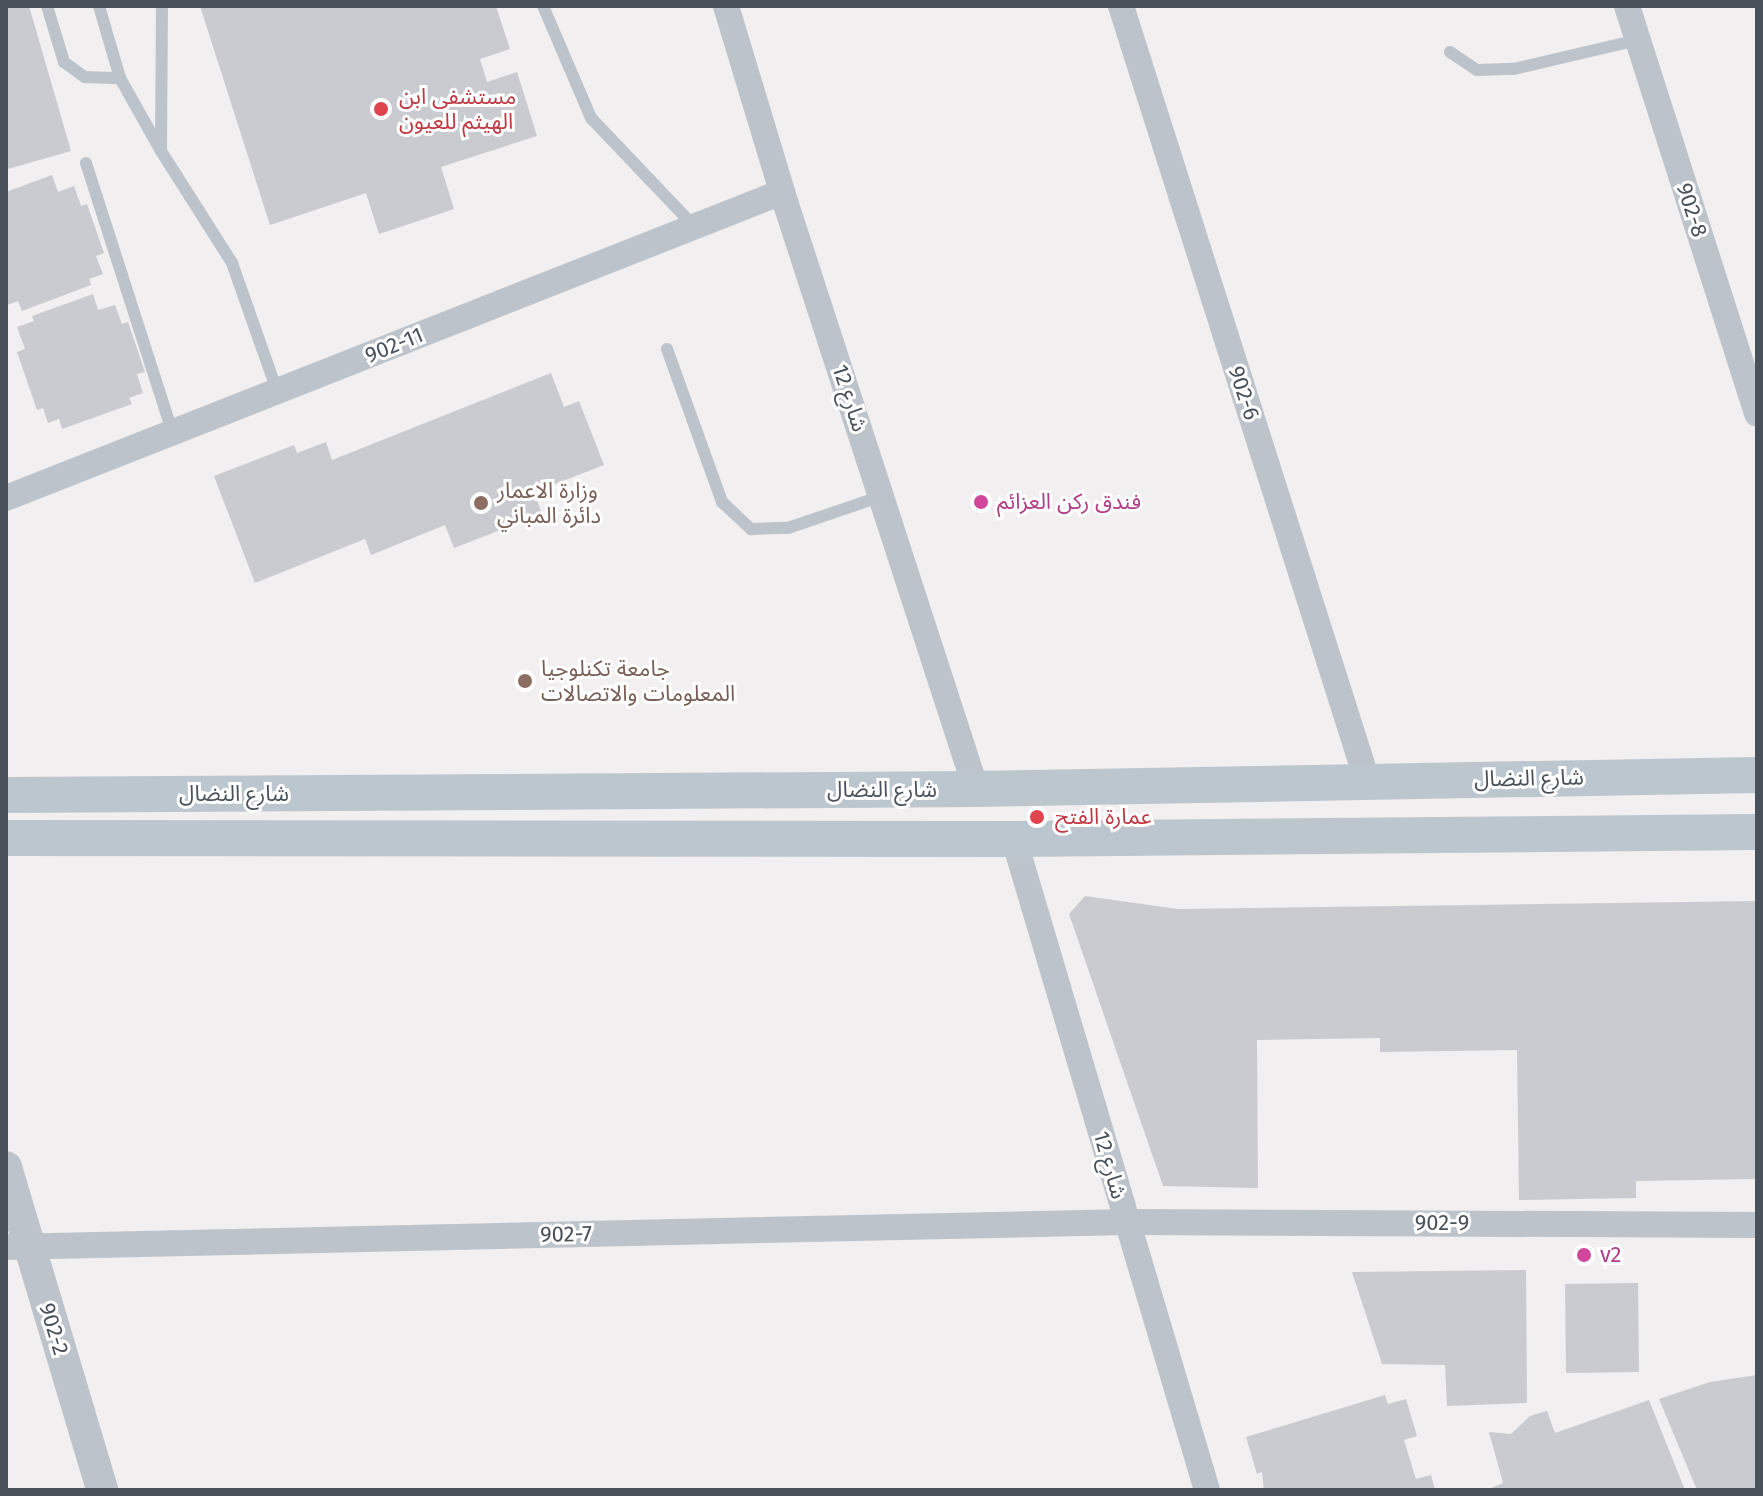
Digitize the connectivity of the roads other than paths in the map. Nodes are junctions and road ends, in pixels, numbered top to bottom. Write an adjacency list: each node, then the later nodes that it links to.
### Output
1 (47, 6): 10 (lane)
2 (99, 6): 10 (lane)
3 (162, 6): 11 (lane)
4 (543, 6): 14 (lane)
5 (726, 6): 13 (street, شارع 12)
6 (1121, 6): 22 (street, 902-6)
7 (1627, 6): 8 (street, 902-8)
8 (1638, 40): 9 (lane); 17 (street, 902-8)
9 (1450, 52)
10 (120, 78): 11 (lane)
11 (161, 151): 16 (lane)
12 (86, 163): 18 (lane)
13 (782, 192): 14 (street, 902-11); 19 (street, شارع 12)
14 (694, 226): 16 (street, 902-11)
15 (667, 349): 19 (lane)
16 (277, 391): 18 (street, 902-11)
17 (1757, 414)
18 (173, 434): 20 (street, 902-11)
19 (882, 496): 23 (street, شارع 12)
20 (6, 498)
21 (1757, 775): 22 (main road, شارع النضال)
22 (1367, 780): 23 (main road, شارع النضال)
23 (976, 789): 24 (main road, شارع النضال)
24 (6, 795)
25 (1757, 832): 27 (main road, شارع النضال)
26 (6, 838): 27 (main road, شارع النضال)
27 (1014, 839): 29 (street, شارع 12)
28 (6, 1167): 31 (street, 902-2)
29 (1127, 1222): 30 (street, 902-9); 31 (street, 902-7); 33 (street, شارع 12)
30 (1757, 1225)
31 (18, 1247): 32 (street, 902-2)
32 (102, 1490)
33 (1207, 1490)

